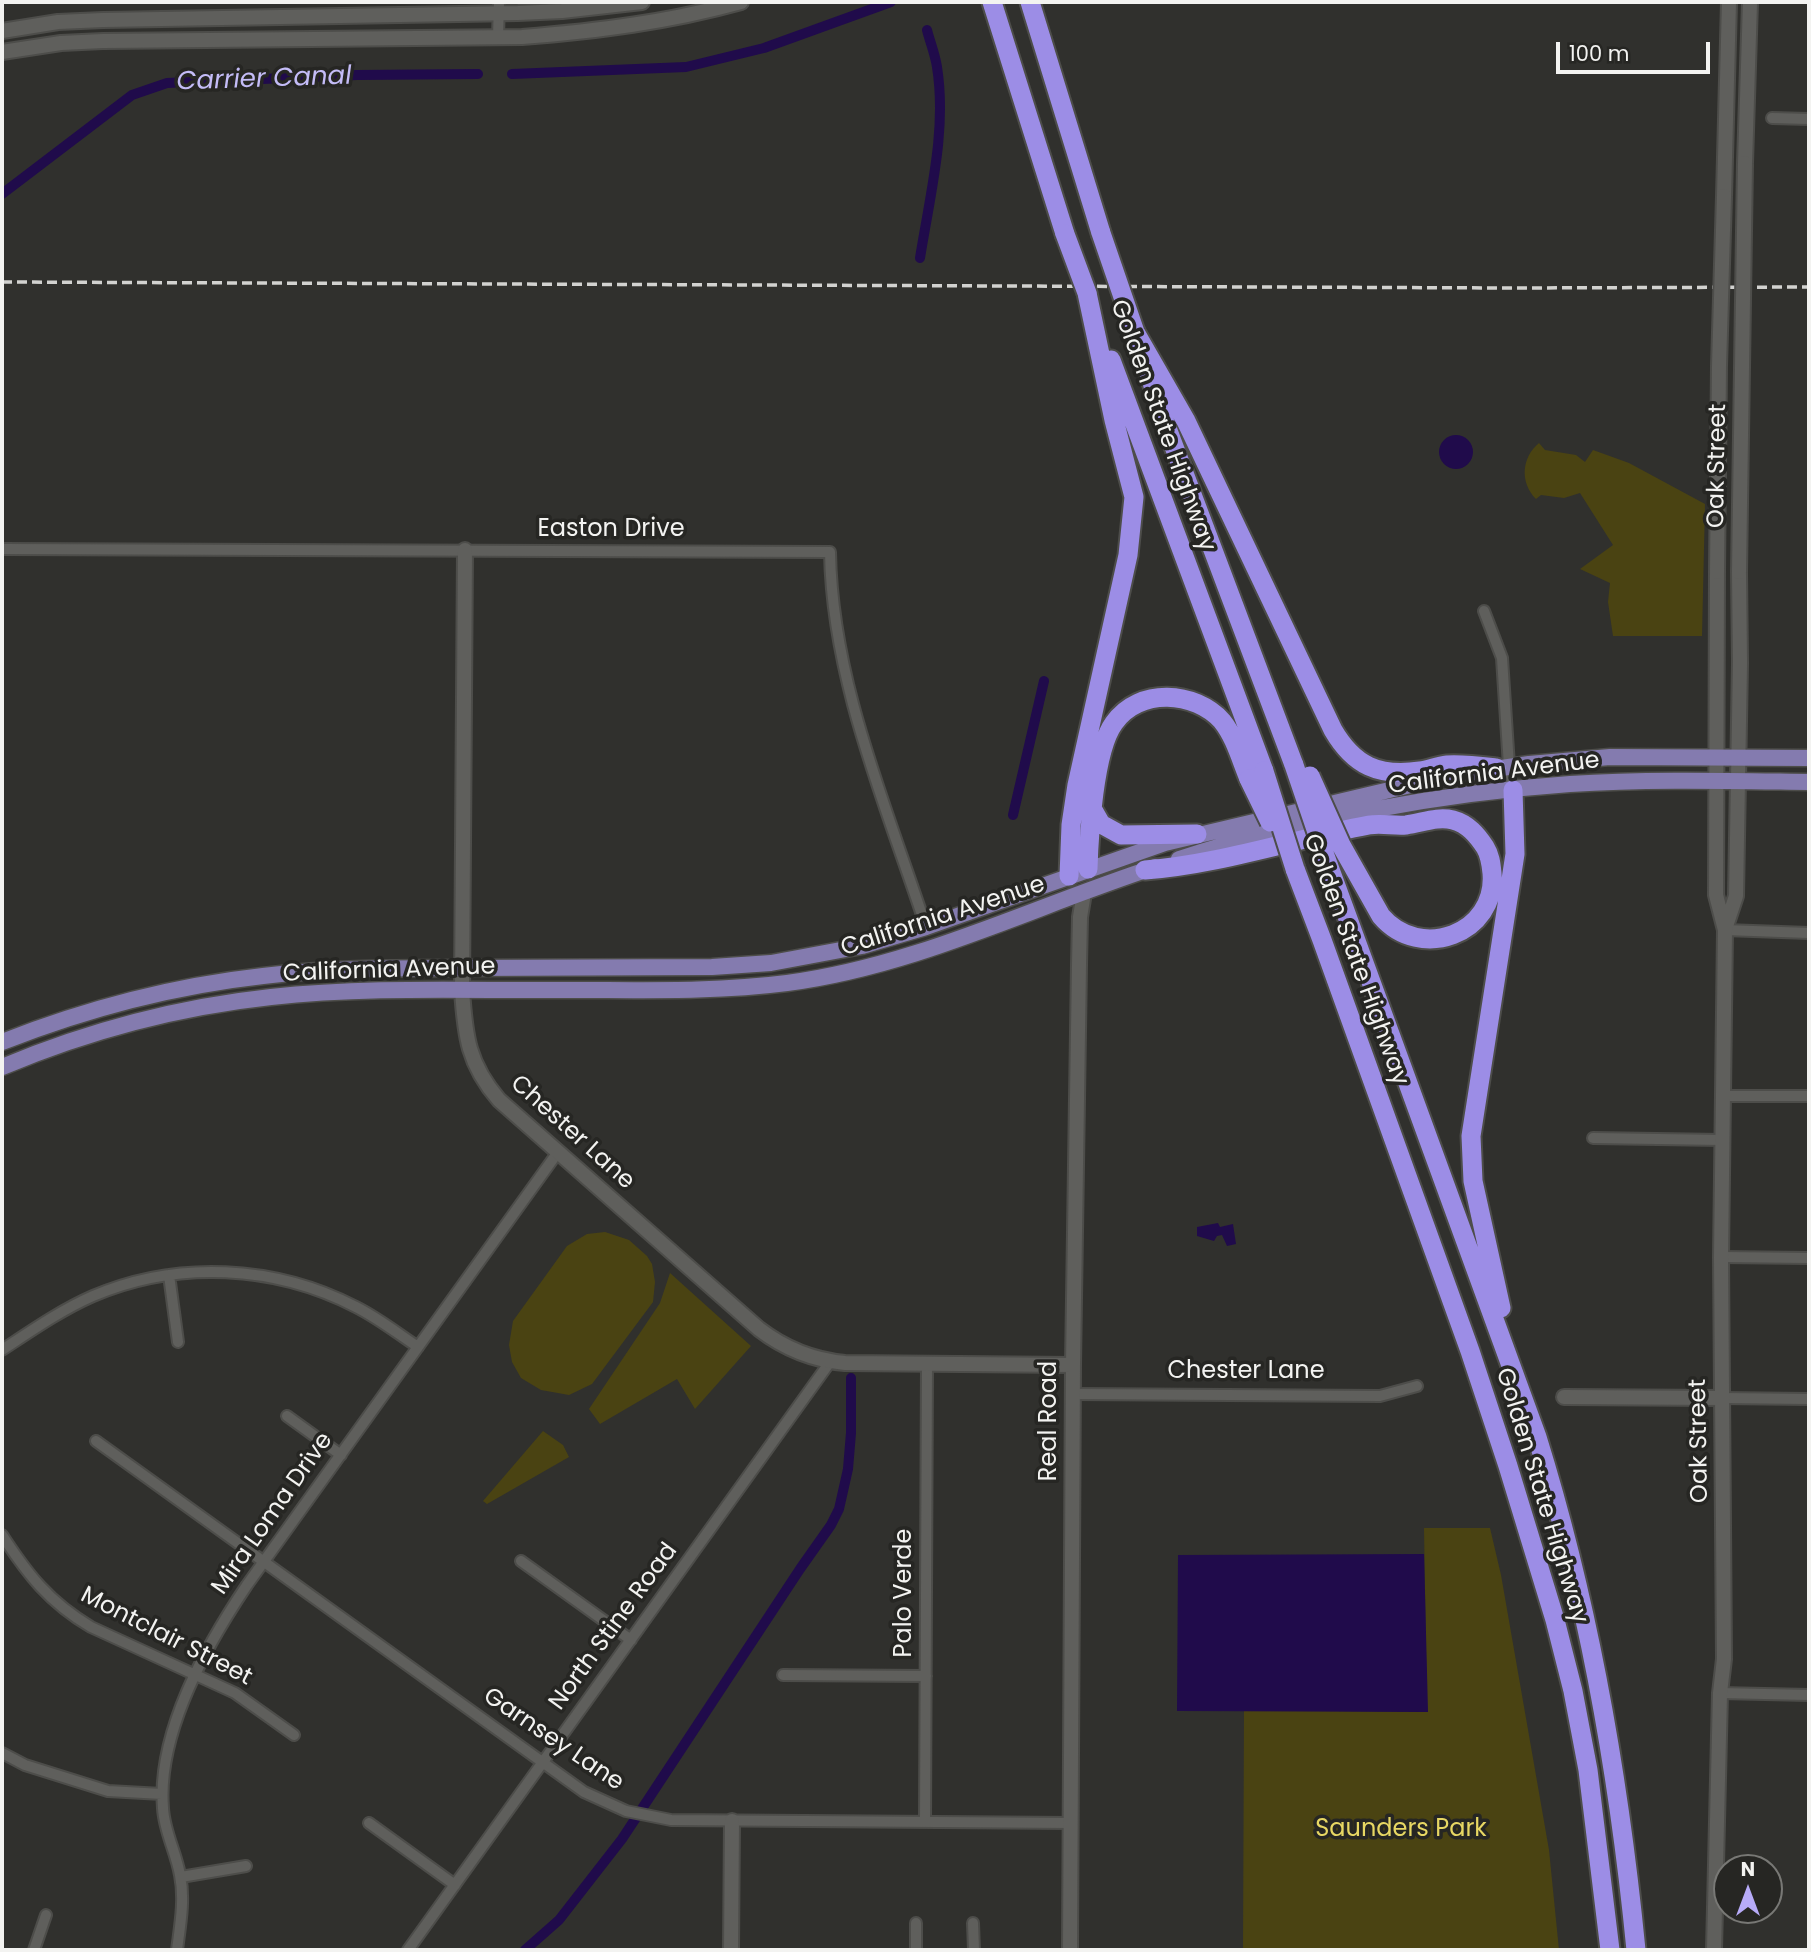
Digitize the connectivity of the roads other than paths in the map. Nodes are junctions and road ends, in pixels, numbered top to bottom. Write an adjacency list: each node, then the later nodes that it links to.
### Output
1 (642, 2): 8 (main road)
2 (714, 2): 9 (main road)
3 (741, 2): 9 (main road)
4 (992, 2): 16 (highway, Golden State Highway, bridge)
5 (1030, 2): 15 (highway, Golden State Highway, bridge)
6 (1729, 2): 20 (main road, Oak Street, bridge)
7 (1750, 2): 21 (main road, Oak Street, bridge)
8 (499, 7): 10 (main road); 11 (street)
9 (696, 15): 11 (main road)
10 (2, 31)
11 (498, 37): 12 (main road)
12 (2, 52)
13 (1772, 118): 14 (street)
14 (1809, 119)
15 (1135, 332): 23 (highway); 33 (highway, Golden State Highway, bridge)
16 (1123, 420): 24 (highway, Golden State Highway); 36 (highway)
17 (2, 549): 18 (street, Easton Drive)
18 (465, 550): 38 (street, Easton Drive); 43 (main road, Chester Lane)
19 (1484, 611): 23 (street)
20 (1716, 757): 21 (main road, California Avenue); 23 (main road, California Avenue); 25 (main road, Oak Street)
21 (1738, 758): 22 (main road, California Avenue); 26 (main road, Oak Street)
22 (1809, 758)
23 (1502, 767): 28 (street); 32 (main road, California Avenue)
24 (1257, 775): 30 (highway); 105 (highway, Golden State Highway, bridge)
25 (1715, 782): 26 (main road, California Avenue); 28 (main road, California Avenue); 39 (main road, Oak Street)
26 (1738, 782): 27 (main road, California Avenue); 39 (main road, Oak Street)
27 (1809, 782)
28 (1513, 790): 29 (main road, California Avenue); 68 (highway)
29 (1475, 795): 31 (main road); 35 (main road, California Avenue)
30 (1093, 810): 32 (highway); 34 (highway)
31 (1372, 825): 33 (highway); 35 (highway)
32 (1197, 834): 34 (main road, California Avenue)
33 (1333, 849): 68 (highway, Golden State Highway)
34 (1088, 869): 36 (main road, California Avenue); 37 (main road)
35 (1145, 870): 37 (main road, California Avenue)
36 (1069, 876): 37 (main road); 38 (main road, California Avenue)
37 (1084, 893): 44 (main road, California Avenue); 65 (main road, Real Road)
38 (926, 927): 41 (main road, California Avenue); 44 (main road)
39 (1724, 929): 40 (street); 52 (main road, Oak Street)
40 (1809, 933)
41 (837, 952): 42 (main road, California Avenue); 45 (main road)
42 (751, 965): 43 (main road, California Avenue); 48 (main road)
43 (462, 968): 46 (main road, California Avenue); 47 (main road, Chester Lane)
44 (833, 975): 45 (main road, California Avenue)
45 (767, 985): 48 (main road, California Avenue)
46 (178, 989): 49 (main road); 50 (main road, California Avenue)
47 (462, 990): 48 (main road, California Avenue); 49 (main road, California Avenue); 56 (main road, Chester Lane)
48 (666, 990)
49 (160, 1016): 51 (main road, California Avenue)
50 (2, 1042)
51 (2, 1067)
52 (1723, 1096): 53 (street); 55 (main road, Oak Street)
53 (1809, 1096)
54 (1592, 1138): 55 (street)
55 (1722, 1140): 57 (main road, Oak Street)
56 (558, 1152): 61 (street, Mira Loma Drive); 63 (main road, Chester Lane)
57 (1721, 1257): 58 (street); 70 (main road, Oak Street)
58 (1809, 1258)
59 (169, 1275): 60 (street); 61 (street); 62 (street)
60 (178, 1342)
61 (418, 1347): 74 (street, Mira Loma Drive)
62 (2, 1350)
63 (830, 1362): 64 (main road, Chester Lane); 78 (street, North Stine Road)
64 (927, 1364): 65 (main road, Chester Lane); 81 (street, Palo Verde)
65 (1073, 1365): 67 (main road, Real Road)
66 (1417, 1386): 67 (street, Chester Lane)
67 (1073, 1394): 90 (main road, Real Road)
68 (1521, 1394): 106 (highway, Golden State Highway)
69 (1564, 1397): 70 (main road)
70 (1721, 1398): 71 (street); 82 (main road, Oak Street)
71 (1809, 1399)
72 (287, 1416): 74 (street)
73 (96, 1441): 77 (street, Garnsey Lane)
74 (341, 1455): 77 (street, Mira Loma Drive)
75 (2, 1535): 79 (street, Montclair Street)
76 (521, 1561): 78 (street)
77 (264, 1562): 79 (street, Mira Loma Drive); 86 (street, Garnsey Lane)
78 (631, 1640): 86 (street, North Stine Road)
79 (195, 1675): 84 (street, Montclair Street); 87 (street, Mira Loma Drive)
80 (783, 1675): 81 (street)
81 (926, 1676): 89 (street, Palo Verde)
82 (1720, 1693): 83 (street); 107 (main road, Oak Street)
83 (1809, 1695)
84 (294, 1735)
85 (2, 1753): 87 (street)
86 (543, 1762): 88 (street, Garnsey Lane); 94 (street, North Stine Road)
87 (162, 1794): 93 (street, Mira Loma Drive)
88 (732, 1821): 89 (street, Garnsey Lane); 101 (main road)
89 (925, 1822): 90 (street, Garnsey Lane)
90 (1071, 1822): 104 (main road, Real Road)
91 (369, 1823): 94 (street)
92 (246, 1866): 93 (street)
93 (181, 1877): 99 (street, Mira Loma Drive)
94 (455, 1885): 100 (street, North Stine Road)
95 (46, 1915): 98 (street)
96 (916, 1923): 102 (street)
97 (973, 1923): 103 (street)
98 (34, 1950)
99 (177, 1950)
100 (408, 1950)
101 (731, 1950)
102 (916, 1950)
103 (974, 1950)
104 (1070, 1950)
105 (1610, 1950)
106 (1636, 1950)
107 (1714, 1950)

